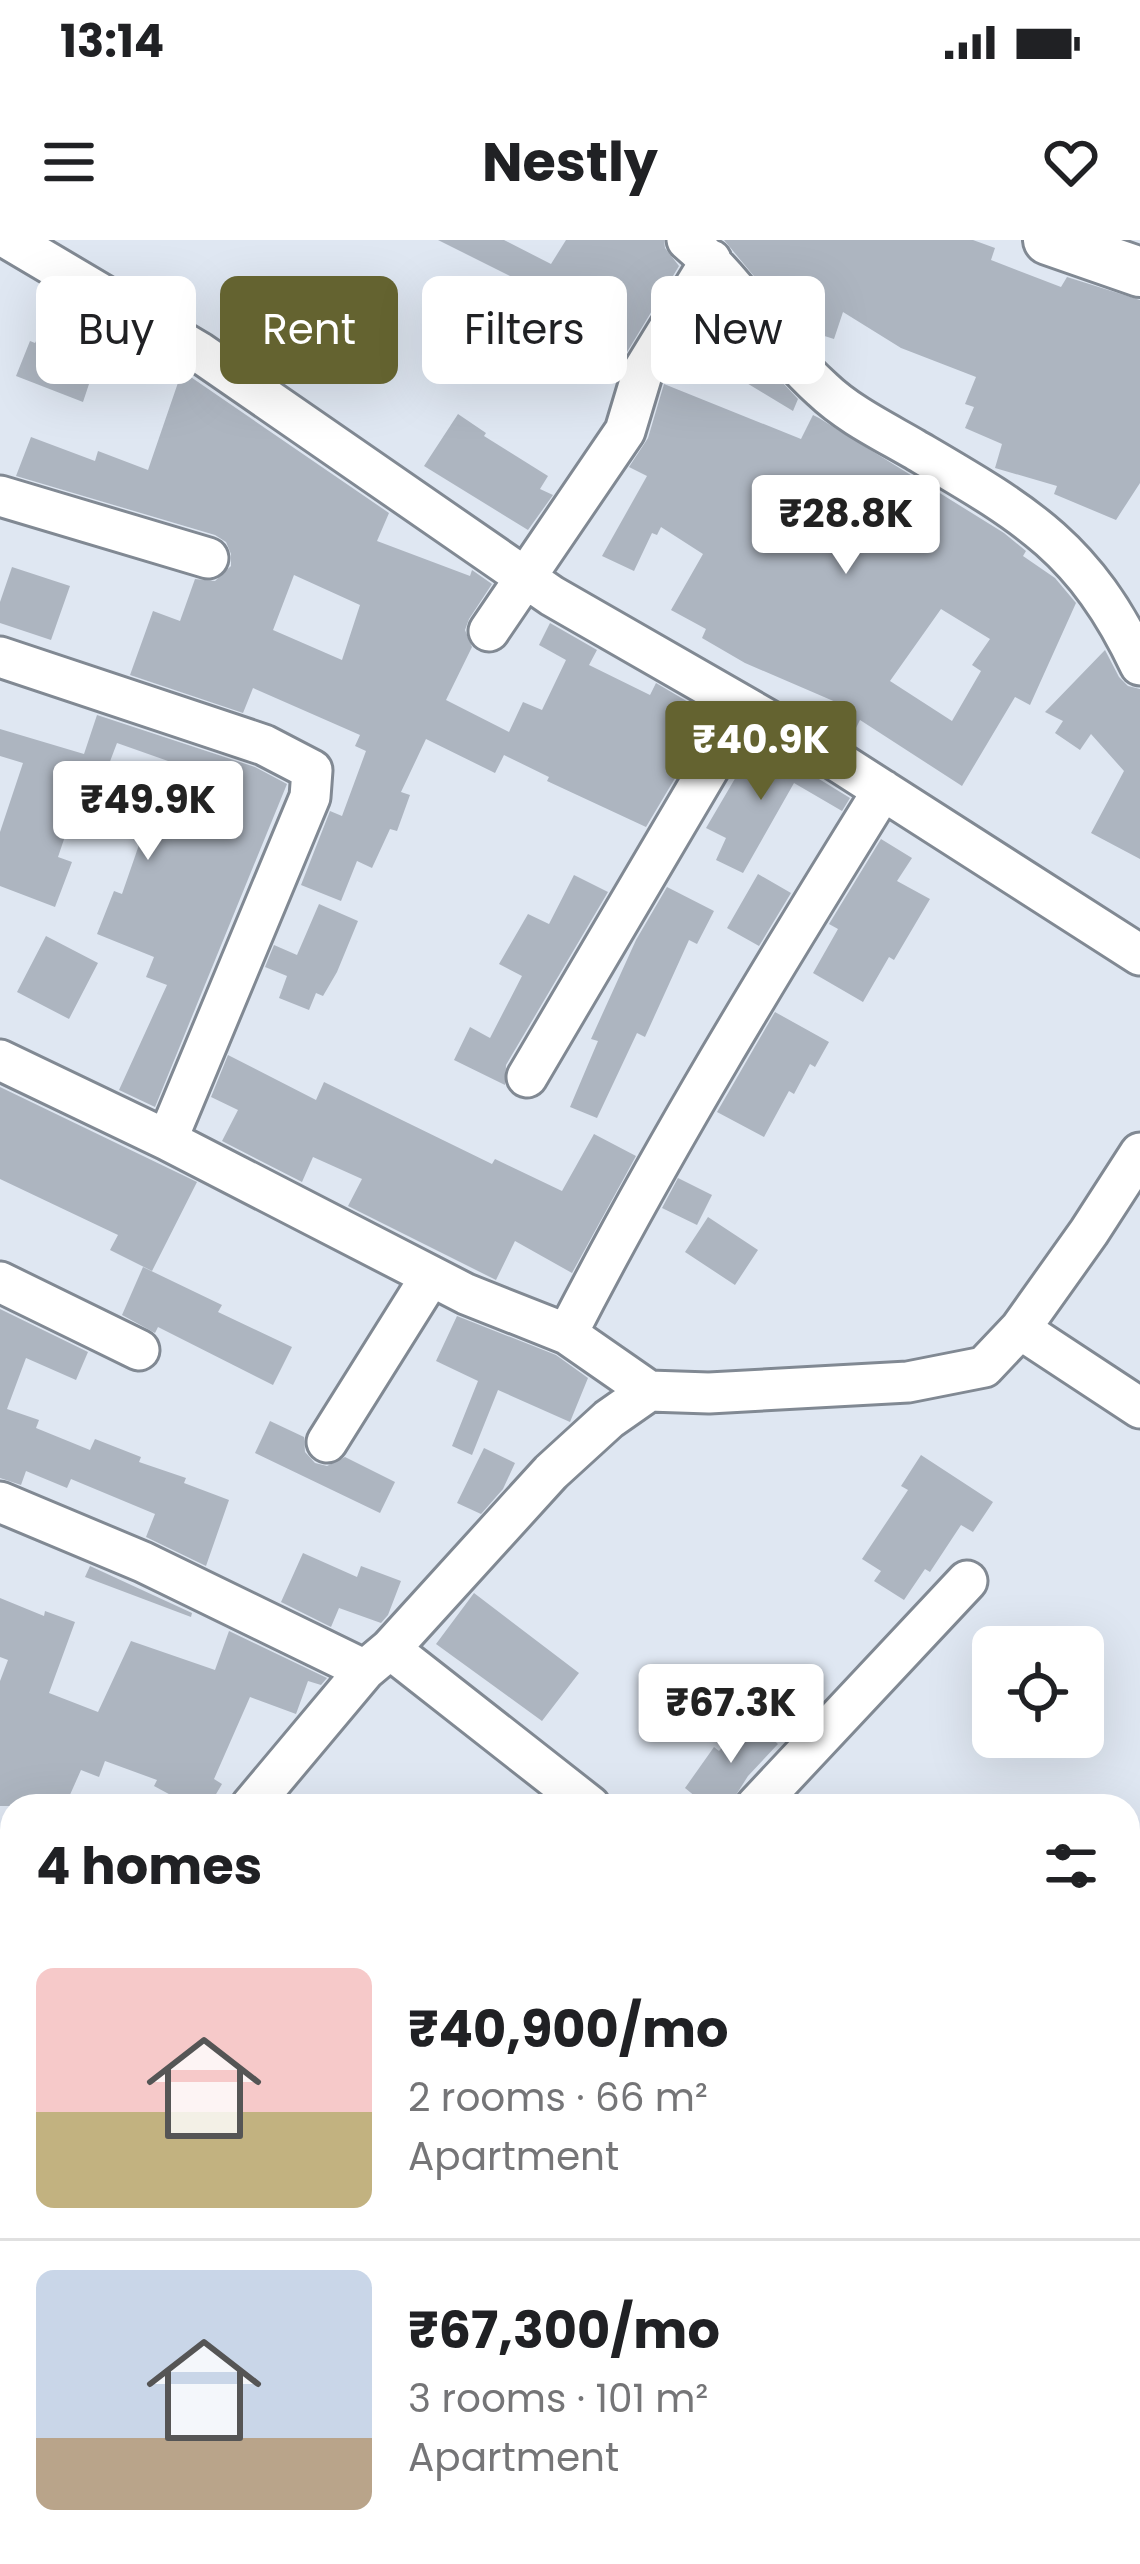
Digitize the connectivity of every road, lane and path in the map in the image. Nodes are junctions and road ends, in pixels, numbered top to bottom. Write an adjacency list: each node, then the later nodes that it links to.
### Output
1 (10, 240): 7 (street)
2 (1048, 240): 4 (main road)
3 (699, 250): 7 (street); 10 (street)
4 (1140, 272)
5 (0, 496): 6 (street)
6 (208, 558)
7 (527, 579): 8 (street); 11 (street)
8 (489, 631)
9 (0, 657): 16 (street)
10 (1140, 665)
11 (745, 706): 12 (street); 15 (street)
12 (883, 790): 13 (street); 21 (street)
13 (1140, 955)
14 (0, 1060): 16 (street)
15 (527, 1077)
16 (167, 1140): 18 (street)
17 (1140, 1153): 20 (street)
18 (431, 1276): 21 (street); 25 (street)
19 (0, 1282): 22 (street)
20 (1020, 1329): 23 (street); 24 (street)
21 (567, 1334): 23 (street)
22 (139, 1350)
23 (649, 1391): 28 (street)
24 (1140, 1408)
25 (327, 1442)
26 (0, 1502): 28 (street)
27 (967, 1581): 31 (street)
28 (378, 1659): 29 (street); 30 (street)
29 (261, 1794)
30 (573, 1794)
31 (767, 1794)

